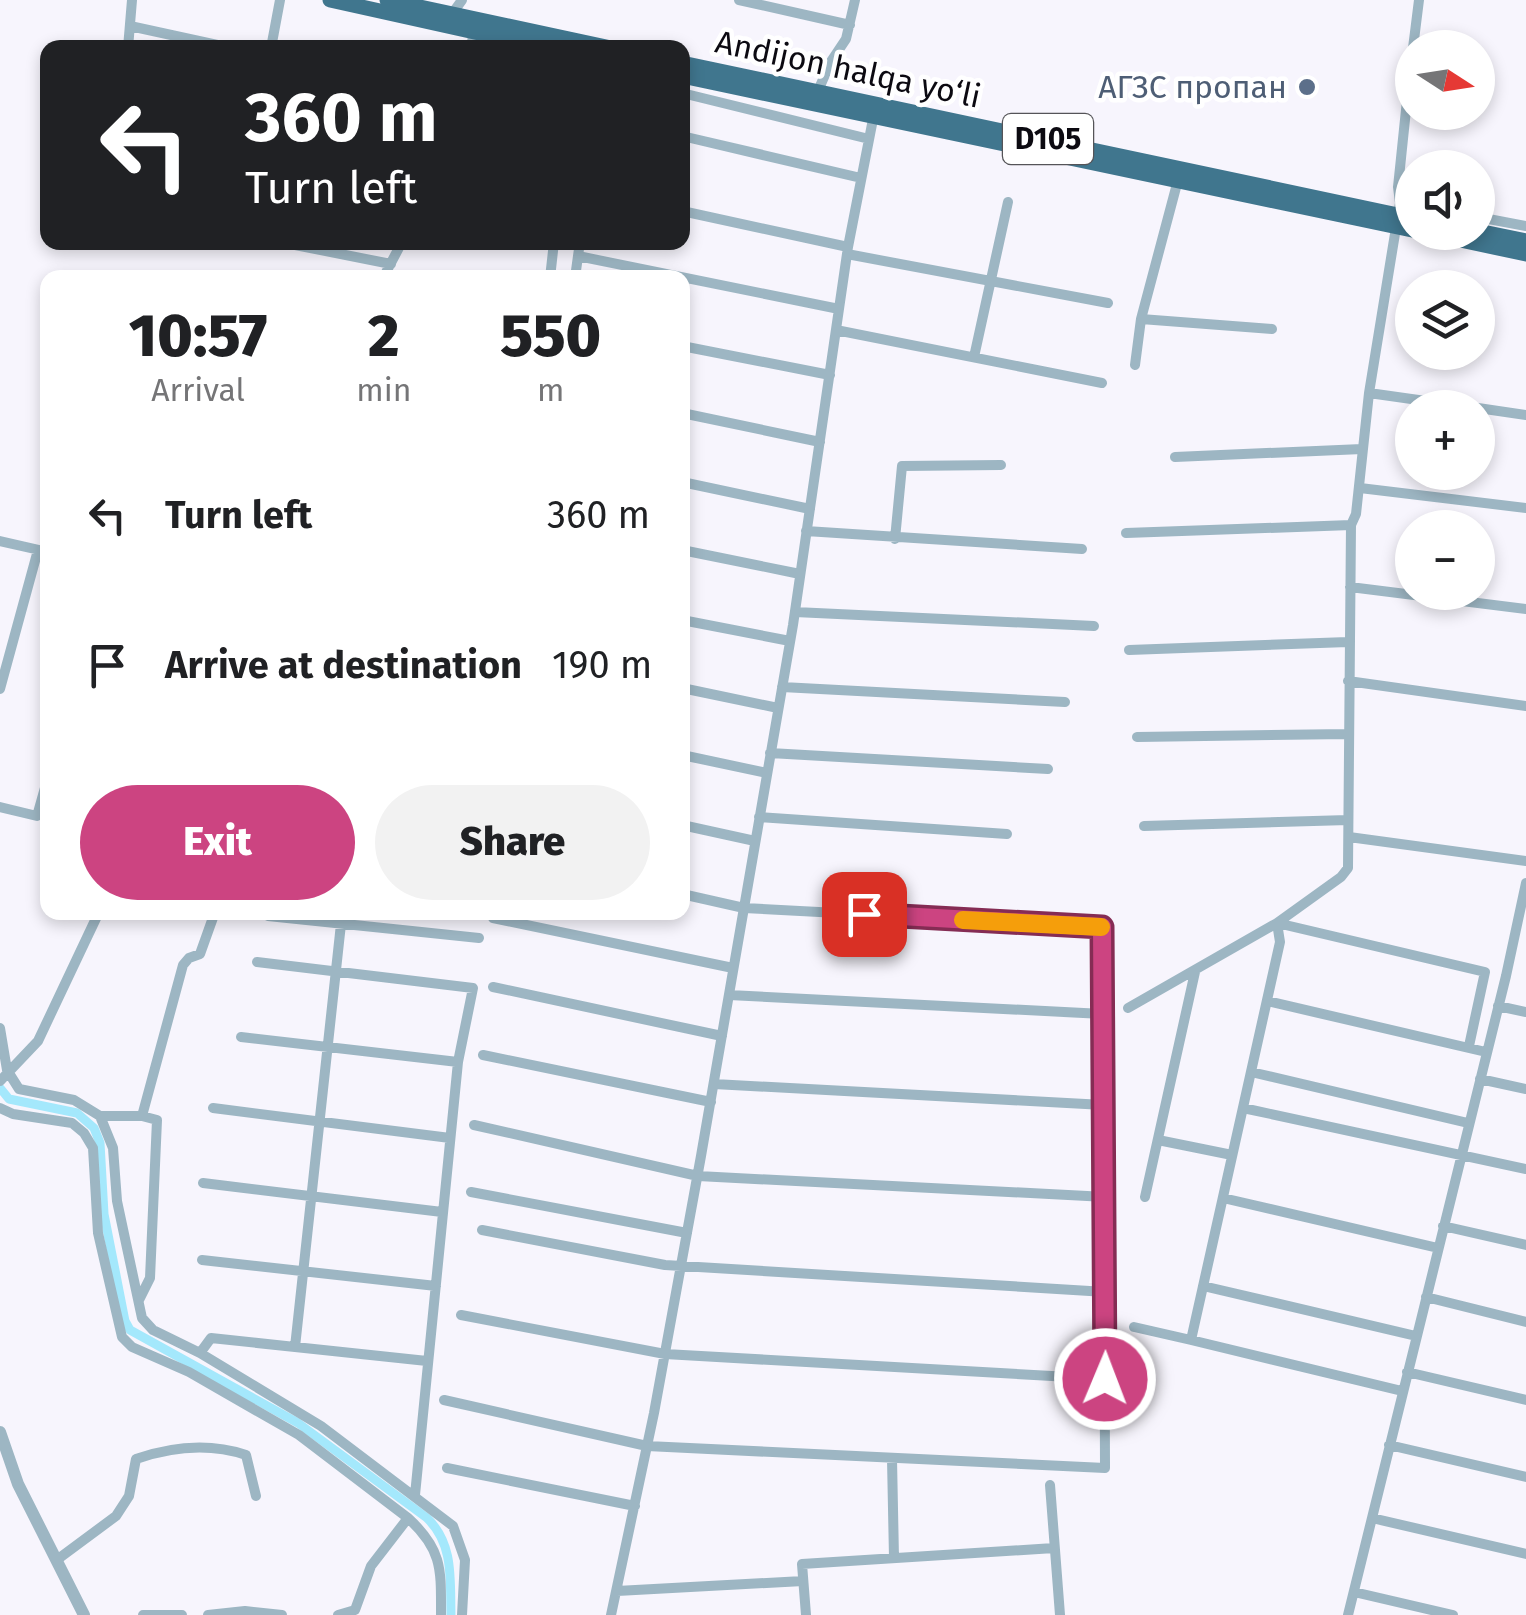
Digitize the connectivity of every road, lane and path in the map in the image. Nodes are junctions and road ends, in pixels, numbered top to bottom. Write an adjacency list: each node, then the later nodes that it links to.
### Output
1 (132, 0): 11 (street)
2 (280, 0): 16 (street)
3 (330, 0): 12 (highway)
4 (387, 0): 9 (highway)
5 (462, 0): 9 (street)
6 (739, 0): 10 (street)
7 (855, 0): 10 (street)
8 (1419, 0): 13 (street)
9 (452, 14): 19 (highway)
10 (850, 25): 22 (street)
11 (130, 26): 14 (street); 15 (street)
12 (474, 30): 17 (street); 18 (highway)
13 (1415, 30)
14 (129, 40)
15 (194, 40)
16 (272, 40)
17 (472, 40)
18 (515, 40)
19 (574, 40)
20 (690, 64): 22 (highway, Andijon halqa yo‘li / D105)
21 (690, 77): 24 (highway, Andijon halqa yo‘li / D105)
22 (818, 91): 24 (highway, Andijon halqa yo‘li / D105)
23 (690, 96): 26 (street)
24 (875, 109): 26 (street); 28 (highway, Andijon halqa yo‘li / D105); 30 (highway, Andijon halqa yo‘li / D105)
25 (690, 138): 27 (street)
26 (869, 139): 27 (street)
27 (861, 178): 42 (street)
28 (1178, 180): 32 (highway, Andijon halqa yo‘li / D105); 53 (street)
29 (1008, 202): 50 (street)
30 (1395, 212)
31 (690, 213): 42 (street)
32 (1395, 213)
33 (1495, 220): 34 (street)
34 (1526, 226)
35 (1495, 235): 36 (highway)
36 (1526, 241)
37 (1495, 247): 43 (highway)
38 (320, 250): 45 (street)
39 (398, 250): 45 (street)
40 (579, 250): 44 (street)
41 (1396, 250): 61 (street)
42 (848, 251): 50 (street); 52 (street)
43 (1526, 254)
44 (578, 256): 47 (street); 48 (street)
45 (391, 264): 46 (street)
46 (388, 270)
47 (576, 270)
48 (647, 270)
49 (690, 279): 52 (street)
50 (990, 282): 51 (street); 57 (street)
51 (1108, 303)
52 (839, 309): 54 (street)
53 (1141, 319): 55 (street); 58 (street)
54 (836, 330): 57 (street); 59 (street)
55 (1272, 330)
56 (690, 348): 59 (street)
57 (974, 357): 60 (street)
58 (1135, 365)
59 (830, 375): 66 (street)
60 (1102, 383)
61 (1369, 393): 62 (street); 67 (street)
62 (1395, 397)
63 (1495, 410): 64 (street)
64 (1526, 414)
65 (690, 415): 66 (street)
66 (820, 442): 73 (street)
67 (1362, 450): 68 (street); 71 (street)
68 (1175, 457)
69 (1000, 465): 77 (street)
70 (690, 484): 73 (street)
71 (1360, 488): 72 (street); 74 (street)
72 (1526, 508)
73 (810, 509): 75 (street)
74 (1351, 525): 76 (street); 84 (street)
75 (806, 531): 77 (street); 83 (street)
76 (1126, 532)
77 (896, 539): 79 (street)
78 (0, 541): 80 (street)
79 (1082, 549)
80 (40, 550)
81 (690, 552): 83 (street)
82 (40, 561): 94 (street)
83 (800, 574): 86 (street)
84 (1350, 588): 85 (street); 90 (street)
85 (1526, 609)
86 (795, 612): 88 (street); 89 (street)
87 (690, 622): 89 (street)
88 (1094, 626)
89 (790, 642): 93 (street)
90 (1348, 642): 91 (street); 92 (street)
91 (1128, 650)
92 (1348, 682): 97 (street); 99 (street)
93 (782, 687): 96 (street); 98 (street)
94 (0, 688)
95 (690, 690): 98 (street)
96 (1064, 702)
97 (1526, 706)
98 (778, 708): 101 (street)
99 (1348, 734): 100 (street); 108 (street)
100 (1138, 738)
101 (770, 753): 103 (street); 104 (street)
102 (690, 757): 104 (street)
103 (1048, 769)
104 (767, 773): 107 (street)
105 (40, 803): 106 (street)
106 (0, 807)
107 (760, 817): 111 (street); 113 (street)
108 (1348, 820): 109 (street); 112 (street)
109 (1144, 826)
110 (690, 827): 113 (street)
111 (1006, 834)
112 (1349, 837): 114 (street); 122 (street)
113 (755, 841): 117 (street)
114 (1526, 860)
115 (1526, 884): 130 (street)
116 (690, 896): 117 (street)
117 (744, 908): 126 (street); 137 (street)
118 (95, 920): 147 (street)
119 (212, 920): 157 (street)
120 (304, 920): 123 (street)
121 (503, 920): 126 (street)
122 (1278, 923): 128 (street); 129 (street); 133 (street)
123 (341, 924): 124 (street); 127 (street)
124 (478, 938)
125 (258, 962): 127 (street)
126 (734, 968): 132 (street)
127 (337, 971): 141 (street); 145 (street)
128 (1195, 972): 135 (street); 162 (street)
129 (1485, 972): 130 (street); 142 (street)
130 (1506, 976): 134 (street)
131 (493, 986): 139 (street)
132 (729, 995): 137 (street); 139 (street)
133 (1267, 1001): 142 (street); 146 (street)
134 (1498, 1006): 136 (street); 143 (street)
135 (1128, 1008)
136 (1526, 1012)
137 (1104, 1014): 152 (street)
138 (0, 1028): 147 (street)
139 (722, 1036): 149 (street)
140 (241, 1037): 141 (street)
141 (328, 1046): 145 (street); 159 (street)
142 (1468, 1046): 143 (street)
143 (1486, 1052): 148 (street)
144 (483, 1056): 151 (street)
145 (458, 1062): 161 (street)
146 (1250, 1072): 155 (street); 158 (street)
147 (4, 1076): 156 (street)
148 (1480, 1078): 150 (street); 158 (street)
149 (714, 1084): 151 (street); 152 (street)
150 (1526, 1090)
151 (710, 1102): 166 (street)
152 (1104, 1105): 171 (street)
153 (0, 1108): 212 (street)
154 (213, 1108): 159 (street)
155 (1243, 1108): 163 (street); 164 (street)
156 (100, 1116): 157 (street); 186 (street)
157 (142, 1116): 186 (street)
158 (1468, 1122): 163 (street)
159 (319, 1123): 161 (street); 169 (street)
160 (474, 1125): 166 (street)
161 (450, 1138): 173 (street)
162 (1158, 1140): 164 (street); 170 (street)
163 (1460, 1154): 165 (street); 174 (street)
164 (1232, 1155): 172 (street)
165 (1526, 1168)
166 (698, 1176): 171 (street); 176 (street)
167 (203, 1183): 169 (street)
168 (470, 1192): 176 (street)
169 (310, 1196): 173 (street); 181 (street)
170 (1145, 1197)
171 (1106, 1198): 184 (street)
172 (1223, 1198): 178 (street); 183 (street)
173 (442, 1212): 182 (street)
174 (1443, 1226): 177 (street); 178 (street)
175 (482, 1230): 180 (street)
176 (687, 1233): 180 (street)
177 (1526, 1245)
178 (1438, 1248): 185 (street)
179 (202, 1260): 181 (street)
180 (681, 1265): 184 (street); 194 (street)
181 (302, 1272): 182 (street); 192 (street)
182 (436, 1286): 195 (street)
183 (1204, 1286): 190 (street); 191 (street)
184 (1106, 1292): 197 (street)
185 (1426, 1297): 188 (street); 190 (street)
186 (138, 1300): 193 (street)
187 (462, 1315): 194 (street)
188 (1526, 1322)
189 (1134, 1327): 191 (street)
190 (1416, 1336): 196 (street)
191 (1192, 1340): 198 (street)
192 (295, 1347): 193 (street); 195 (street)
193 (200, 1353): 210 (street)
194 (664, 1354): 197 (street); 203 (street)
195 (428, 1361): 210 (street)
196 (1407, 1372): 198 (street); 200 (street)
197 (1105, 1379): 204 (street)
198 (1402, 1392): 202 (street)
199 (444, 1400): 203 (street)
200 (1526, 1400)
201 (0, 1432): 205 (street)
202 (1389, 1445): 207 (street); 213 (street)
203 (647, 1446): 204 (street); 211 (street)
204 (892, 1459): 216 (street)
205 (5, 1460): 217 (street)
206 (447, 1468): 211 (street)
207 (1526, 1477)
208 (1050, 1485): 214 (street)
209 (256, 1496): 217 (street)
210 (414, 1496): 228 (street)
211 (635, 1506): 219 (street)
212 (408, 1518): 226 (street); 227 (street)
213 (1372, 1518): 215 (street); 220 (street)
214 (1054, 1548): 216 (street); 231 (street)
215 (1526, 1554)
216 (894, 1558): 218 (street)
217 (58, 1559): 221 (street)
218 (803, 1581): 219 (street); 230 (street)
219 (617, 1591): 229 (street)
220 (1354, 1592): 232 (street); 233 (street)
221 (84, 1615)
222 (143, 1615): 223 (street)
223 (182, 1615)
224 (208, 1615): 225 (street)
225 (282, 1615)
226 (338, 1615)
227 (440, 1615)
228 (462, 1615)
229 (611, 1615)
230 (806, 1615)
231 (1060, 1615)
232 (1348, 1615)
233 (1453, 1615)

